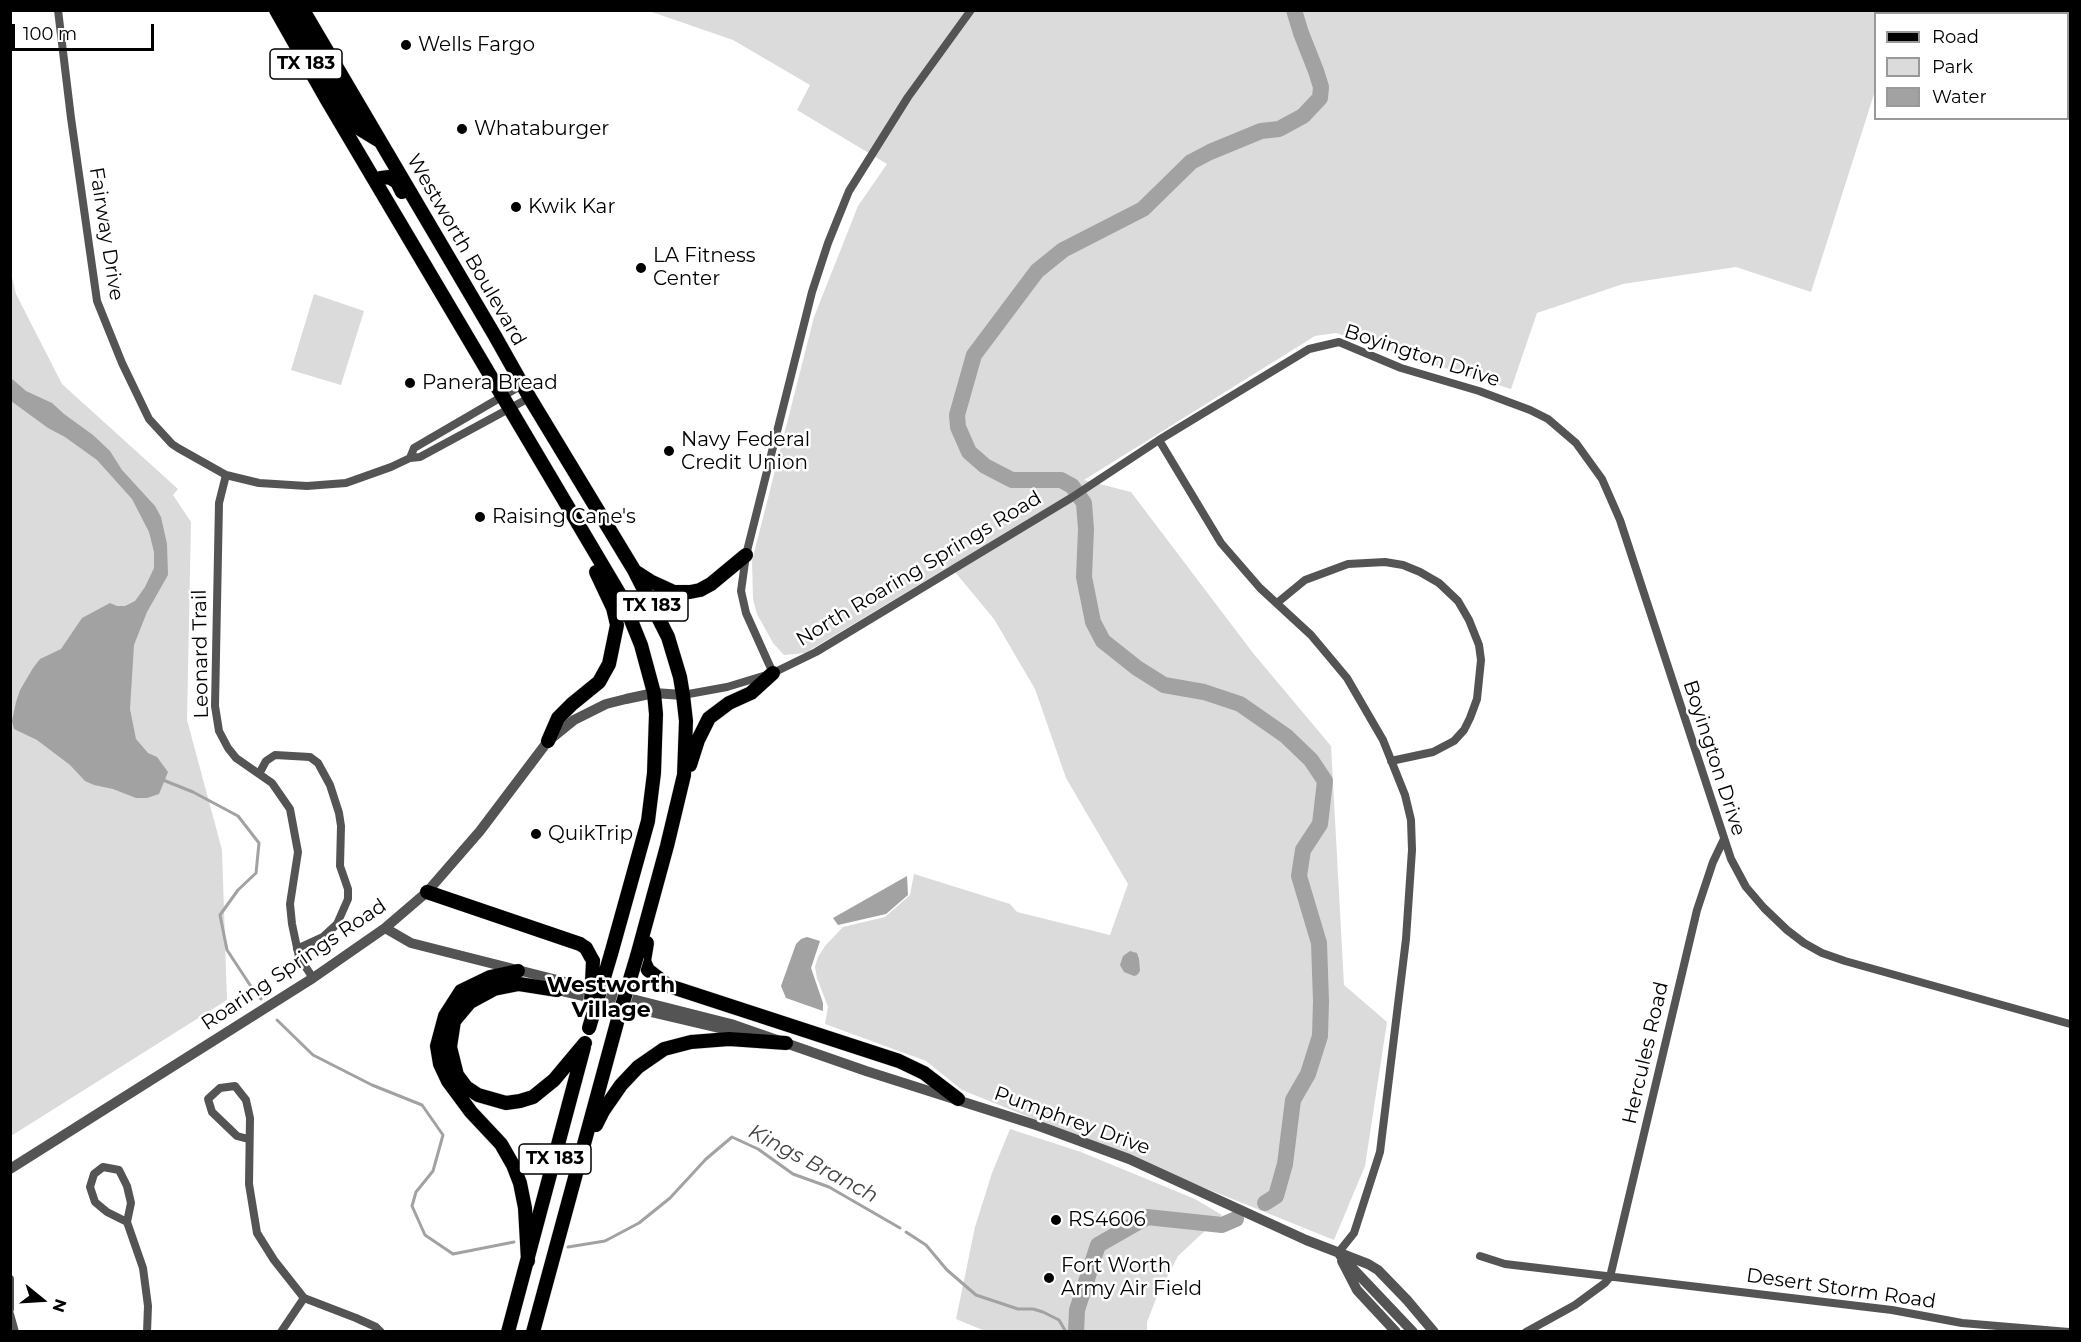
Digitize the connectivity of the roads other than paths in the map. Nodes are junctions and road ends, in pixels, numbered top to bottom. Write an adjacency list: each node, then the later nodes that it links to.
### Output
1 (58, 10): 14 (street, Fairway Drive)
2 (303, 10): 5 (main road, Westworth Boulevard / TX 183)
3 (971, 10): 16 (street)
4 (278, 14): 5 (main road); 6 (main road, TX 183)
5 (380, 141): 7 (main road, Westworth Boulevard / TX 183)
6 (376, 181): 7 (main road); 9 (main road, TX 183)
7 (453, 264): 8 (main road, Westworth Boulevard / TX 183)
8 (522, 385): 9 (street, Fairway Drive); 10 (main road, Westworth Boulevard / TX 183)
9 (502, 395): 11 (main road, TX 183); 13 (street, Fairway Drive)
10 (530, 398): 11 (street, Fairway Drive); 17 (main road, Westworth Boulevard / TX 183)
11 (510, 408): 13 (street, Fairway Drive); 15 (main road, TX 183)
12 (1159, 440): 18 (street); 19 (street, North Roaring Springs Road); 28 (street, Boyington Drive)
13 (410, 458): 14 (street, Fairway Drive)
14 (226, 475): 24 (street, Leonard Trail)
15 (578, 523): 20 (main road, TX 183); 22 (main road)
16 (746, 555): 17 (main road); 19 (street)
17 (634, 570): 21 (main road, Westworth Boulevard / TX 183)
18 (1277, 603): 23 (street); 23 (street)
19 (773, 674): 21 (street, North Roaring Springs Road); 25 (main road)
20 (654, 693): 21 (street, Roaring Springs Road); 22 (street, Roaring Springs Road); 26 (main road, TX 183)
21 (683, 695): 25 (main road, Westworth Boulevard / TX 183)
22 (548, 741): 29 (street, Roaring Springs Road)
23 (1391, 761): 45 (street)
24 (259, 774): 32 (street, Leonard Trail); 32 (street)
25 (679, 799): 27 (main road, Westworth Boulevard / TX 183)
26 (648, 821): 27 (main road); 37 (main road, TX 183, bridge)
27 (672, 828): 30 (main road, Westworth Boulevard / TX 183)
28 (1724, 839): 36 (street, Boyington Drive); 48 (street, Hercules Road)
29 (427, 892): 31 (street, Roaring Springs Road); 37 (main road, bridge)
30 (654, 898): 40 (main road); 42 (main road, Westworth Boulevard / TX 183, bridge)
31 (385, 928): 33 (street); 34 (street, Roaring Springs Road)
32 (297, 949): 34 (street, Leonard Trail)
33 (518, 971): 39 (street); 47 (main road)
34 (313, 978): 43 (street, Roaring Springs Road)
35 (557, 990): 38 (main road); 39 (street)
36 (2070, 1024)
37 (589, 1028): 38 (main road, TX 183)
38 (585, 1043): 47 (main road, TX 183)
39 (786, 1043): 40 (street, Pumphrey Drive); 42 (main road)
40 (958, 1099): 45 (street, Pumphrey Drive)
41 (248, 1139): 41 (street); 50 (street)
42 (583, 1151): 54 (main road, Westworth Boulevard / TX 183)
43 (10, 1169)
44 (127, 1222): 44 (street); 57 (street)
45 (1338, 1253): 61 (street); 62 (street); 63 (street); 64 (street, Pumphrey Drive)
46 (1480, 1256): 48 (street, Desert Storm Road)
47 (528, 1261): 53 (main road, TX 183)
48 (1610, 1277): 55 (street, Desert Storm Road); 65 (street)
49 (10, 1279): 51 (street)
50 (304, 1298): 58 (street); 59 (street)
51 (10, 1309)
52 (10, 1314): 56 (street)
53 (512, 1316): 54 (main road); 60 (main road, TX 183)
54 (534, 1327)
55 (1962, 1327): 66 (street, Desert Storm Road)
56 (15, 1332)
57 (147, 1332)
58 (281, 1332)
59 (381, 1332)
60 (508, 1332)
61 (1396, 1332)
62 (1403, 1332)
63 (1413, 1332)
64 (1434, 1332)
65 (1526, 1332)
66 (2069, 1332)

